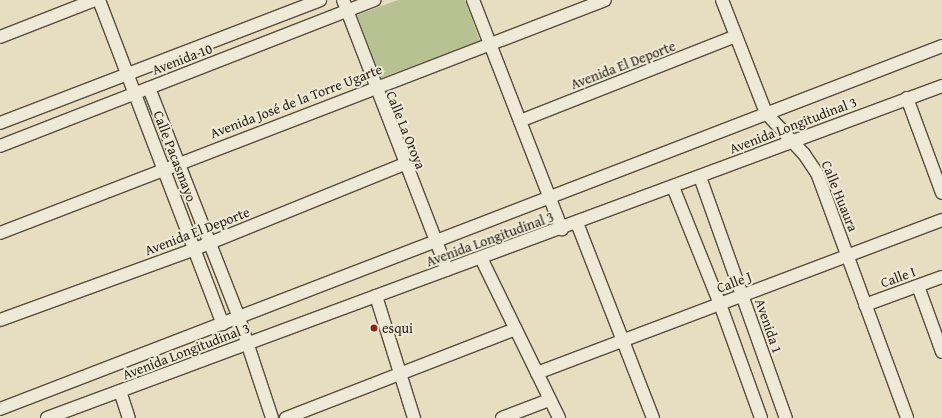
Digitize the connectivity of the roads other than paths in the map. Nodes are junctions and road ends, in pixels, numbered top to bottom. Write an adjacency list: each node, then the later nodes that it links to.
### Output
1 (95, 0): 10 (street)
2 (99, 0): 13 (street, Calle Pacasmayo)
3 (320, 0): 13 (street, Avenida 10)
4 (375, 0): 8 (street, Avenida 10)
5 (473, 0): 11 (street)
6 (605, 0): 11 (street, Avenida José de la Torre Ugarte)
7 (722, 0): 9 (street, Calle Huaura)
8 (345, 5): 15 (street, Calle La Oroya); 16 (street, Avenida 10)
9 (736, 36): 19 (street, Calle Huaura); 20 (street, Avenida El Deporte)
10 (0, 37)
11 (490, 44): 15 (street, Avenida José de la Torre Ugarte); 20 (street)
12 (942, 46): 19 (street)
13 (128, 74): 17 (street, Calle Pacasmayo); 21 (street, Avenida 10)
14 (942, 86): 18 (street, Avenida Longitudinal 3)
15 (373, 87): 24 (street, Avenida José de la Torre Ugarte); 25 (street, Calle La Oroya)
16 (149, 88): 17 (street, Avenida 10); 24 (street)
17 (135, 93): 23 (street, Avenida 10); 27 (street, Calle Pacasmayo)
18 (907, 98): 22 (street, Avenida Longitudinal 3); 26 (street)
19 (766, 113): 22 (street, Calle Huaura); 31 (street)
20 (520, 121): 31 (street)
21 (0, 123)
22 (792, 142): 28 (street, Avenida Longitudinal 3); 39 (street, Calle Huaura)
23 (0, 146)
24 (177, 164): 27 (street, Avenida José de la Torre Ugarte); 36 (street)
25 (404, 164): 36 (street, Avenida El Deporte); 37 (street, Calle La Oroya)
26 (937, 165): 30 (street)
27 (164, 170): 35 (street, Avenida José de la Torre Ugarte); 38 (street, Calle Pacasmayo)
28 (700, 177): 29 (street, Avenida Longitudinal 3); 44 (street, Avenida 1)
29 (673, 187): 33 (street, Avenida Longitudinal 3); 46 (street)
30 (942, 193)
31 (550, 197): 34 (street); 37 (street)
32 (942, 220): 39 (street, Calle J)
33 (577, 223): 34 (street, Avenida Longitudinal 3); 52 (street)
34 (562, 229): 40 (street, Avenida Longitudinal 3)
35 (0, 233)
36 (211, 243): 38 (street, Avenida El Deporte); 48 (street)
37 (435, 243): 41 (street, Calle La Oroya); 48 (street)
38 (195, 249): 49 (street, Avenida El Deporte); 50 (street, Calle Pacasmayo)
39 (847, 254): 44 (street, Calle J); 47 (street, Calle Huaura)
40 (481, 258): 41 (street, Avenida Longitudinal 3); 51 (street)
41 (447, 270): 45 (street, Avenida Longitudinal 3)
42 (942, 277): 43 (street, Calle I)
43 (918, 286): 47 (street, Calle I); 54 (street)
44 (743, 295): 46 (street, Calle J); 69 (street, Avenida 1)
45 (376, 296): 53 (street, Avenida Longitudinal 3); 55 (street)
46 (720, 304): 52 (street, Calle J); 68 (street)
47 (865, 305): 70 (street, Calle Huaura)
48 (239, 318): 50 (street); 53 (street)
49 (0, 320)
50 (223, 324): 59 (street)
51 (515, 329): 55 (street); 56 (street)
52 (623, 341): 56 (street, Calle J); 67 (street)
53 (248, 344): 57 (street, Avenida Longitudinal 3); 62 (street)
54 (942, 352)
55 (400, 373): 63 (street); 64 (street)
56 (536, 373): 58 (street)
57 (120, 391): 60 (street, Avenida Longitudinal 3); 61 (street)
58 (550, 400): 65 (street); 66 (street)
59 (0, 409)
60 (47, 418)
61 (129, 418)
62 (272, 418)
63 (286, 418)
64 (414, 418)
65 (502, 418)
66 (559, 418)
67 (653, 418)
68 (761, 418)
69 (786, 418)
70 (907, 418)

